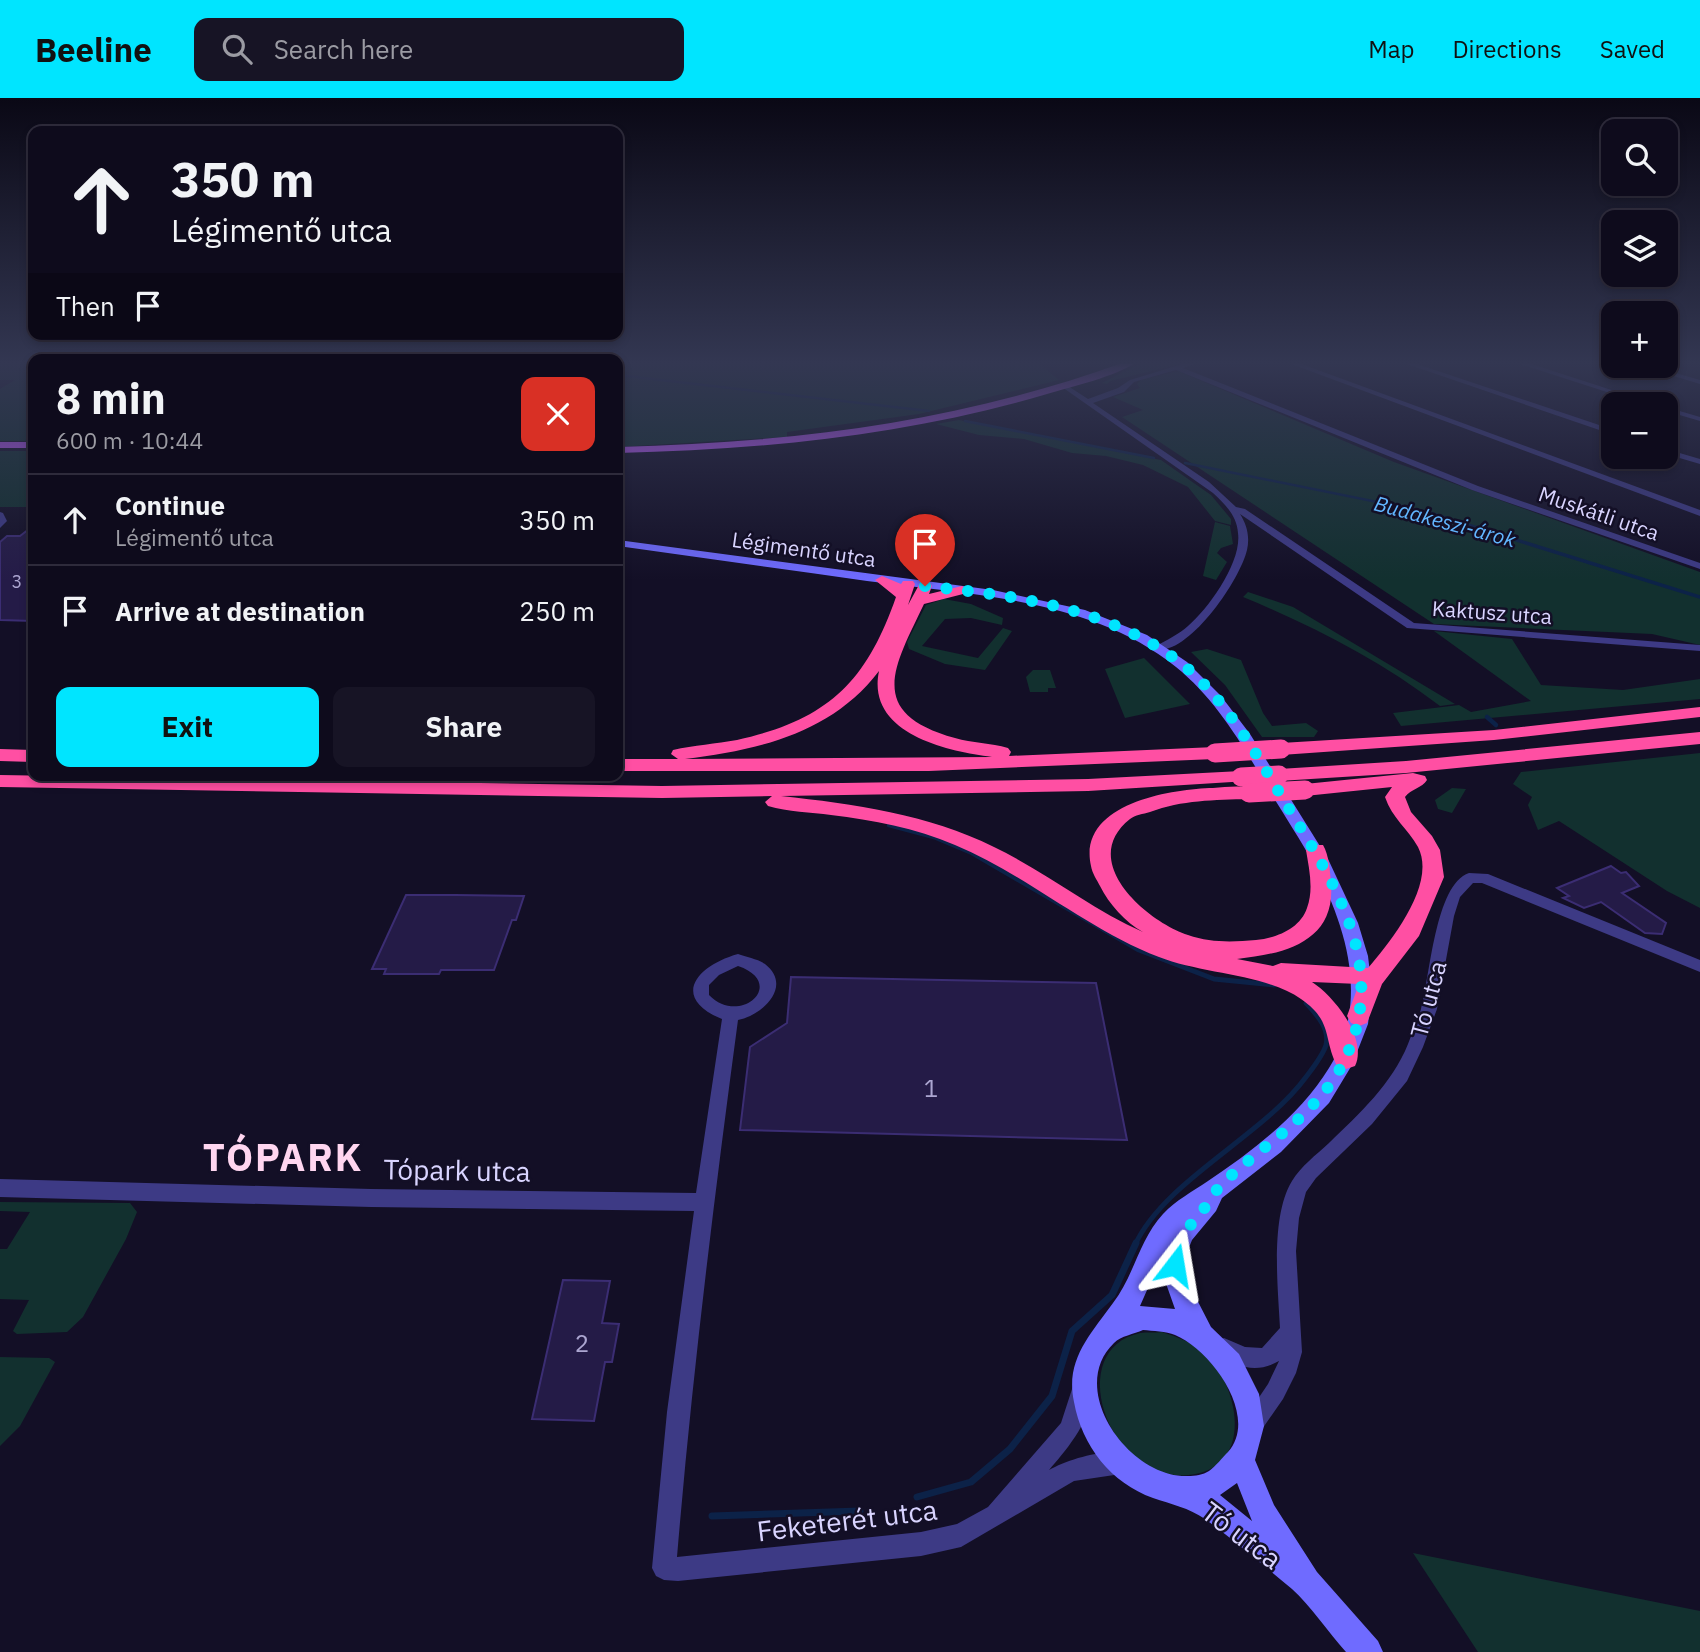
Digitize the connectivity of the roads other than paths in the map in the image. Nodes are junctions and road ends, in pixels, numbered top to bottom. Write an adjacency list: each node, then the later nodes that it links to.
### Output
1 (836, 435): 7 (main road)
2 (1134, 435): 10 (street, Kaktusz utca)
3 (1342, 435): 15 (street, Muskátli utca)
4 (1486, 435): 11 (street)
5 (0, 445): 6 (main road)
6 (28, 445)
7 (623, 450)
8 (1678, 455): 9 (street)
9 (1700, 462)
10 (1233, 509): 19 (street); 20 (street, Kaktusz utca)
11 (1700, 513)
12 (0, 515): 13 (street)
13 (0, 525)
14 (623, 544): 16 (main road, Légimentő utca)
15 (1700, 566)
16 (882, 580): 18 (highway)
17 (962, 590): 18 (highway); 19 (main road)
18 (914, 592): 23 (highway); 26 (highway)
19 (1160, 648): 34 (main road)
20 (1700, 648)
21 (1700, 712): 23 (highway, bridge)
22 (1700, 738): 27 (highway)
23 (1193, 754): 28 (highway)
24 (0, 755): 25 (highway)
25 (28, 756)
26 (623, 758)
27 (1516, 761): 29 (highway); 31 (highway)
28 (623, 765)
29 (1424, 778): 31 (highway); 39 (highway)
30 (0, 782): 33 (highway)
31 (1300, 782): 32 (highway, bridge)
32 (1245, 785): 33 (highway); 34 (highway)
33 (662, 793): 36 (highway)
34 (1316, 850): 37 (main road)
35 (1700, 966): 45 (street, Tó utca)
36 (1251, 971): 37 (highway); 40 (highway)
37 (1361, 975): 39 (main road)
38 (731, 1014): 43 (street)
39 (1359, 1016): 40 (main road)
40 (1346, 1059): 41 (main road)
41 (1219, 1186): 44 (main road); 46 (main road)
42 (0, 1188): 43 (street, Tópark utca)
43 (704, 1202): 52 (street, Feketerét utca)
44 (1109, 1330): 46 (main road); 47 (main road)
45 (1291, 1330): 46 (street); 48 (street, Tó utca)
46 (1202, 1335): 48 (main road)
47 (1085, 1382): 50 (main road); 52 (street, Feketerét utca)
48 (1250, 1427): 49 (main road)
49 (1241, 1459): 51 (main road); 53 (main road, Tó utca)
50 (1121, 1463): 51 (main road); 52 (street)
51 (1175, 1490): 53 (main road, Tó utca)
52 (996, 1514)
53 (1306, 1583): 54 (main road, Tó utca)
54 (1367, 1652)

